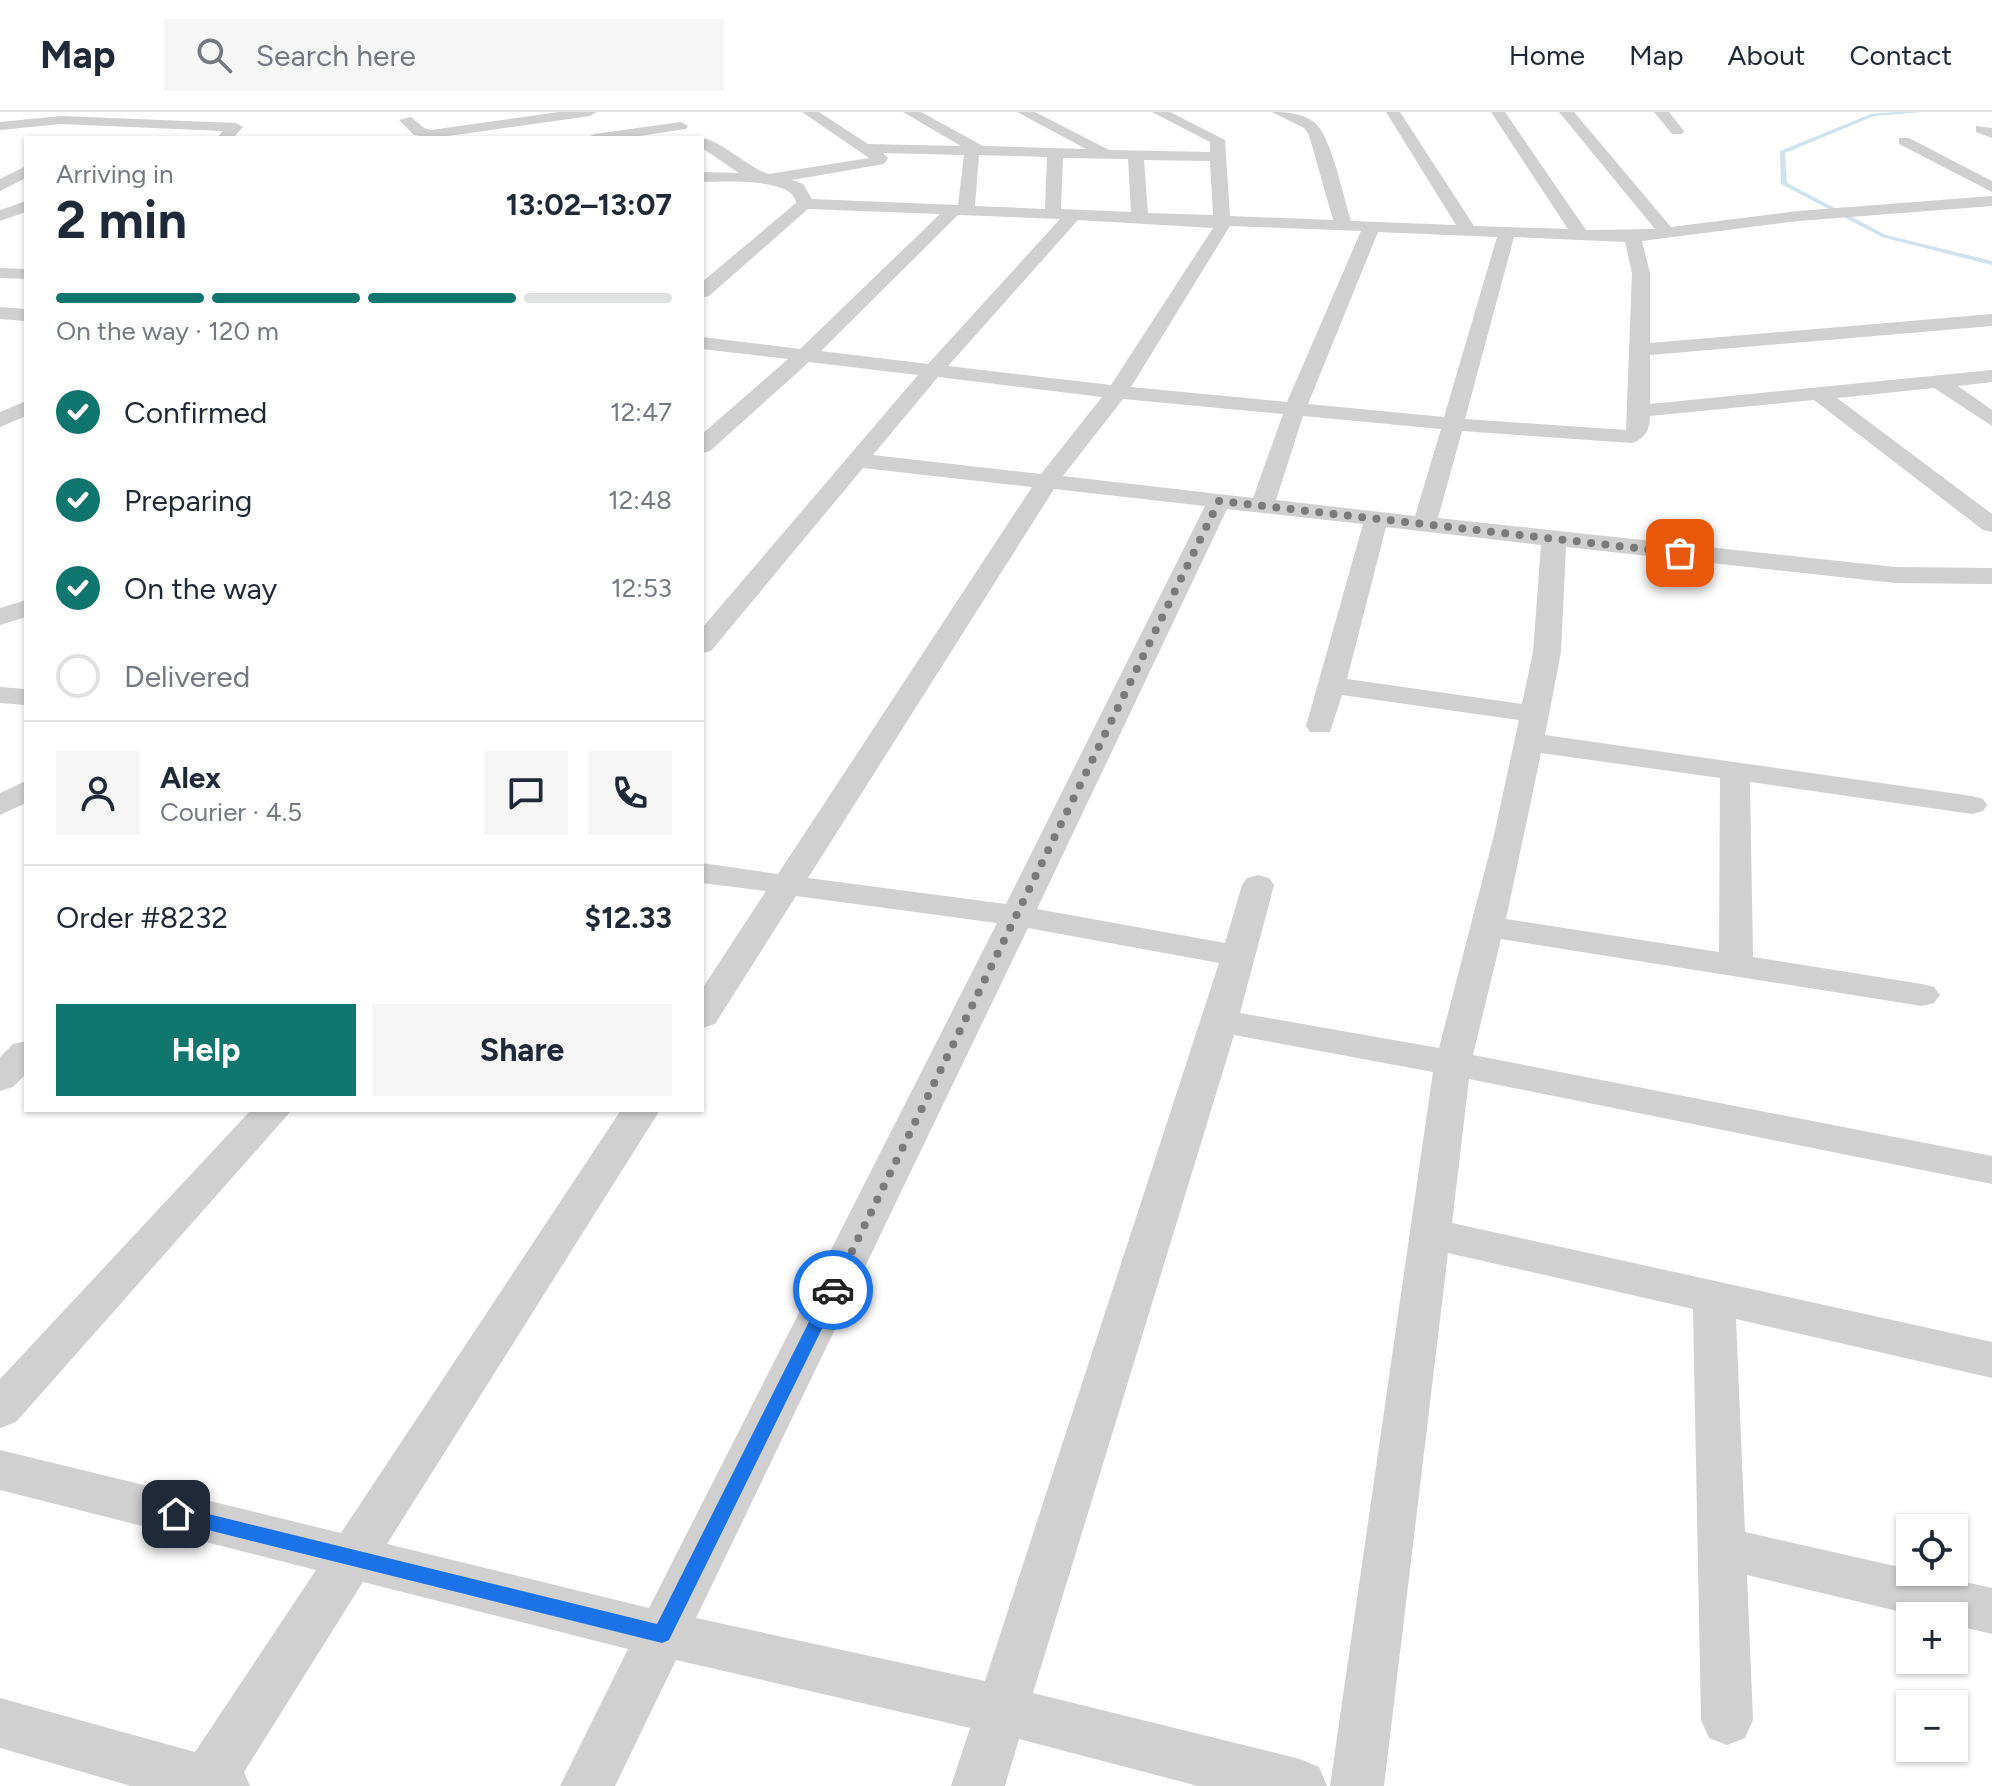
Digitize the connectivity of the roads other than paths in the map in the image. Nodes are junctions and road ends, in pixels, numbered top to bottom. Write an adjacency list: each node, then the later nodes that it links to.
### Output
1 (590, 112): 17 (street)
2 (658, 112): 14 (street)
3 (809, 112): 22 (street)
4 (910, 112): 23 (street)
5 (1024, 112): 26 (street)
6 (1159, 112): 28 (street)
7 (1279, 112): 45 (street)
8 (1393, 112): 47 (street)
9 (1498, 112): 50 (street)
10 (1566, 112): 48 (street)
11 (1661, 112): 15 (street)
12 (406, 120): 17 (street)
13 (0, 126): 16 (street)
14 (681, 126): 18 (street); 19 (street)
15 (1677, 131)
16 (226, 136)
17 (428, 136)
18 (608, 136)
19 (695, 136)
20 (1904, 141): 35 (street)
21 (704, 143): 32 (street)
22 (865, 148): 23 (street); 33 (street)
23 (978, 151): 25 (street); 39 (street)
24 (24, 154): 29 (street)
25 (1055, 154): 26 (street); 40 (street)
26 (1110, 156): 27 (street)
27 (1136, 156): 28 (street); 43 (street)
28 (1218, 157): 44 (street)
29 (24, 165)
30 (24, 172): 34 (street)
31 (704, 177): 32 (street)
32 (772, 179): 33 (street); 37 (street)
33 (877, 184): 37 (street); 39 (street)
34 (0, 186)
35 (1992, 187)
36 (1989, 203): 48 (street)
37 (804, 204): 54 (street)
38 (24, 207): 42 (street)
39 (960, 211): 40 (street); 60 (street)
40 (1053, 214): 41 (street)
41 (1073, 215): 43 (street); 61 (street)
42 (0, 216)
43 (1140, 218): 44 (street)
44 (1221, 221): 45 (street); 64 (street)
45 (1344, 227): 46 (street)
46 (1371, 228): 47 (street); 67 (street)
47 (1470, 233): 49 (street)
48 (1667, 233): 51 (street)
49 (1506, 234): 50 (street); 71 (street)
50 (1581, 236): 51 (street)
51 (1632, 237): 59 (street)
52 (0, 273): 53 (street)
53 (24, 274)
54 (704, 290)
55 (0, 313): 56 (street)
56 (24, 315)
57 (1992, 320): 59 (street)
58 (704, 343): 60 (street)
59 (1640, 350): 68 (street)
60 (804, 356): 61 (street); 72 (street)
61 (932, 371): 64 (street); 73 (street)
62 (1992, 376): 63 (street)
63 (1938, 381): 65 (street); 69 (street)
64 (1117, 392): 67 (street); 74 (street)
65 (1818, 393): 68 (street); 79 (street)
66 (24, 408): 70 (street)
67 (1295, 409): 71 (street); 76 (street)
68 (1639, 411): 71 (street)
69 (1992, 420)
70 (0, 421)
71 (1453, 424): 78 (street)
72 (704, 444)
73 (856, 460): 74 (street); 84 (street)
74 (1048, 480): 75 (street); 95 (street)
75 (1219, 501): 76 (street); 97 (street)
76 (1262, 506): 77 (street)
77 (1376, 519): 78 (street); 85 (street)
78 (1425, 524): 80 (street)
79 (1992, 525)
80 (1554, 539): 81 (street); 89 (street)
81 (1992, 576)
82 (24, 609): 83 (street)
83 (0, 617)
84 (704, 643)
85 (1330, 685): 88 (street); 89 (street)
86 (0, 695): 87 (street)
87 (24, 697)
88 (1320, 726)
89 (1532, 728): 90 (street); 98 (street)
90 (1735, 772): 92 (street); 100 (street)
91 (24, 791): 93 (street)
92 (1972, 805)
93 (0, 806)
94 (704, 873): 95 (street)
95 (787, 885): 97 (street); 102 (street)
96 (1258, 885): 99 (street)
97 (1017, 916): 99 (street); 118 (street)
98 (1487, 926): 100 (street); 105 (street)
99 (1238, 956): 103 (street)
100 (1736, 965): 101 (street)
101 (1922, 995)
102 (704, 1013)
103 (1220, 1021): 105 (street); 119 (street)
104 (24, 1055): 106 (street)
105 (1453, 1063): 109 (street); 110 (street)
106 (0, 1078)
107 (271, 1112): 113 (street)
108 (640, 1112): 116 (street)
109 (1992, 1170)
110 (1430, 1234): 111 (street); 126 (street)
111 (1714, 1299): 112 (street); 115 (street)
112 (1992, 1360)
113 (0, 1409)
114 (0, 1470): 116 (street)
115 (1722, 1548): 117 (street); 120 (street)
116 (351, 1558): 118 (street); 122 (street)
117 (1992, 1611)
118 (662, 1634): 119 (street); 123 (street)
119 (1002, 1710): 124 (street); 125 (street)
120 (1727, 1720)
121 (0, 1723): 122 (street)
122 (212, 1784)
123 (587, 1786)
124 (978, 1786)
125 (1300, 1786)
126 (1357, 1786)

